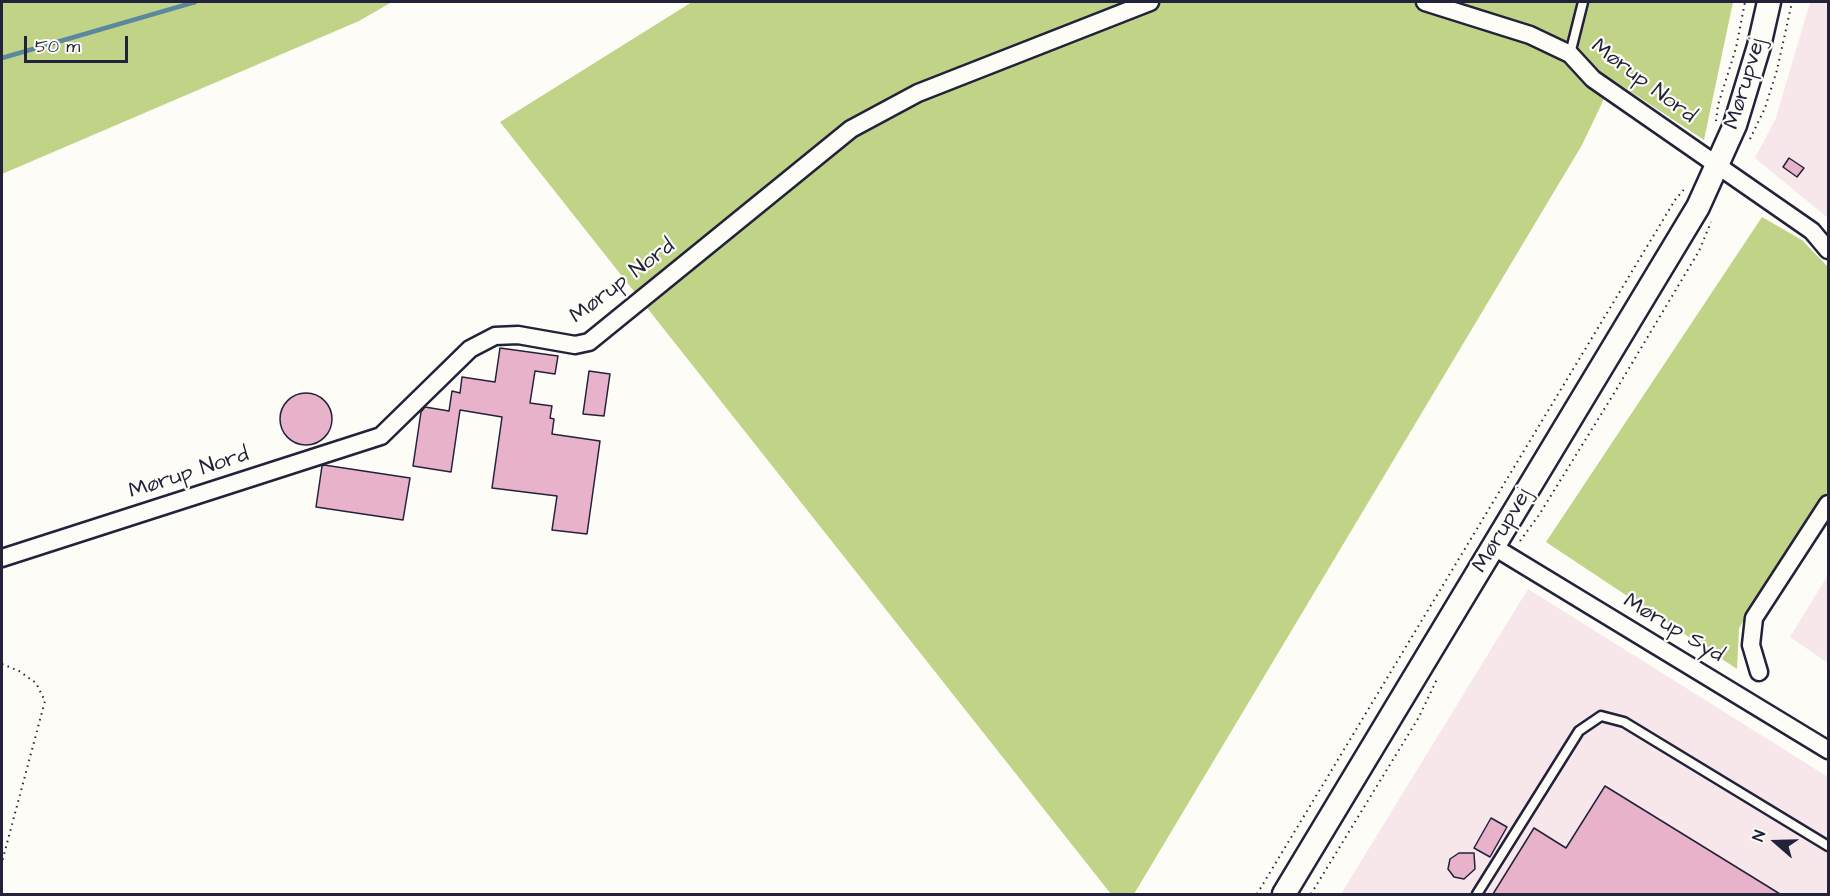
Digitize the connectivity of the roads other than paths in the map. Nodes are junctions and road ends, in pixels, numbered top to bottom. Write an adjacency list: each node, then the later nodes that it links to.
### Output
1 (1150, 2): 10 (street, Mørup Nord)
2 (1425, 2): 5 (street, Mørup Nord)
3 (1583, 2): 5 (lane, Mørup Nord)
4 (1769, 2): 6 (street, Mørupvej)
5 (1570, 54): 6 (street, Mørup Nord)
6 (1719, 166): 7 (street); 9 (street, Mørupvej)
7 (1828, 250)
8 (1828, 504): 11 (street)
9 (1494, 547): 12 (street, Mørup Syd); 14 (street, Mørupvej)
10 (2, 558)
11 (1760, 672)
12 (1828, 750)
13 (1828, 846): 15 (lane)
14 (1284, 894)
15 (1477, 894)

